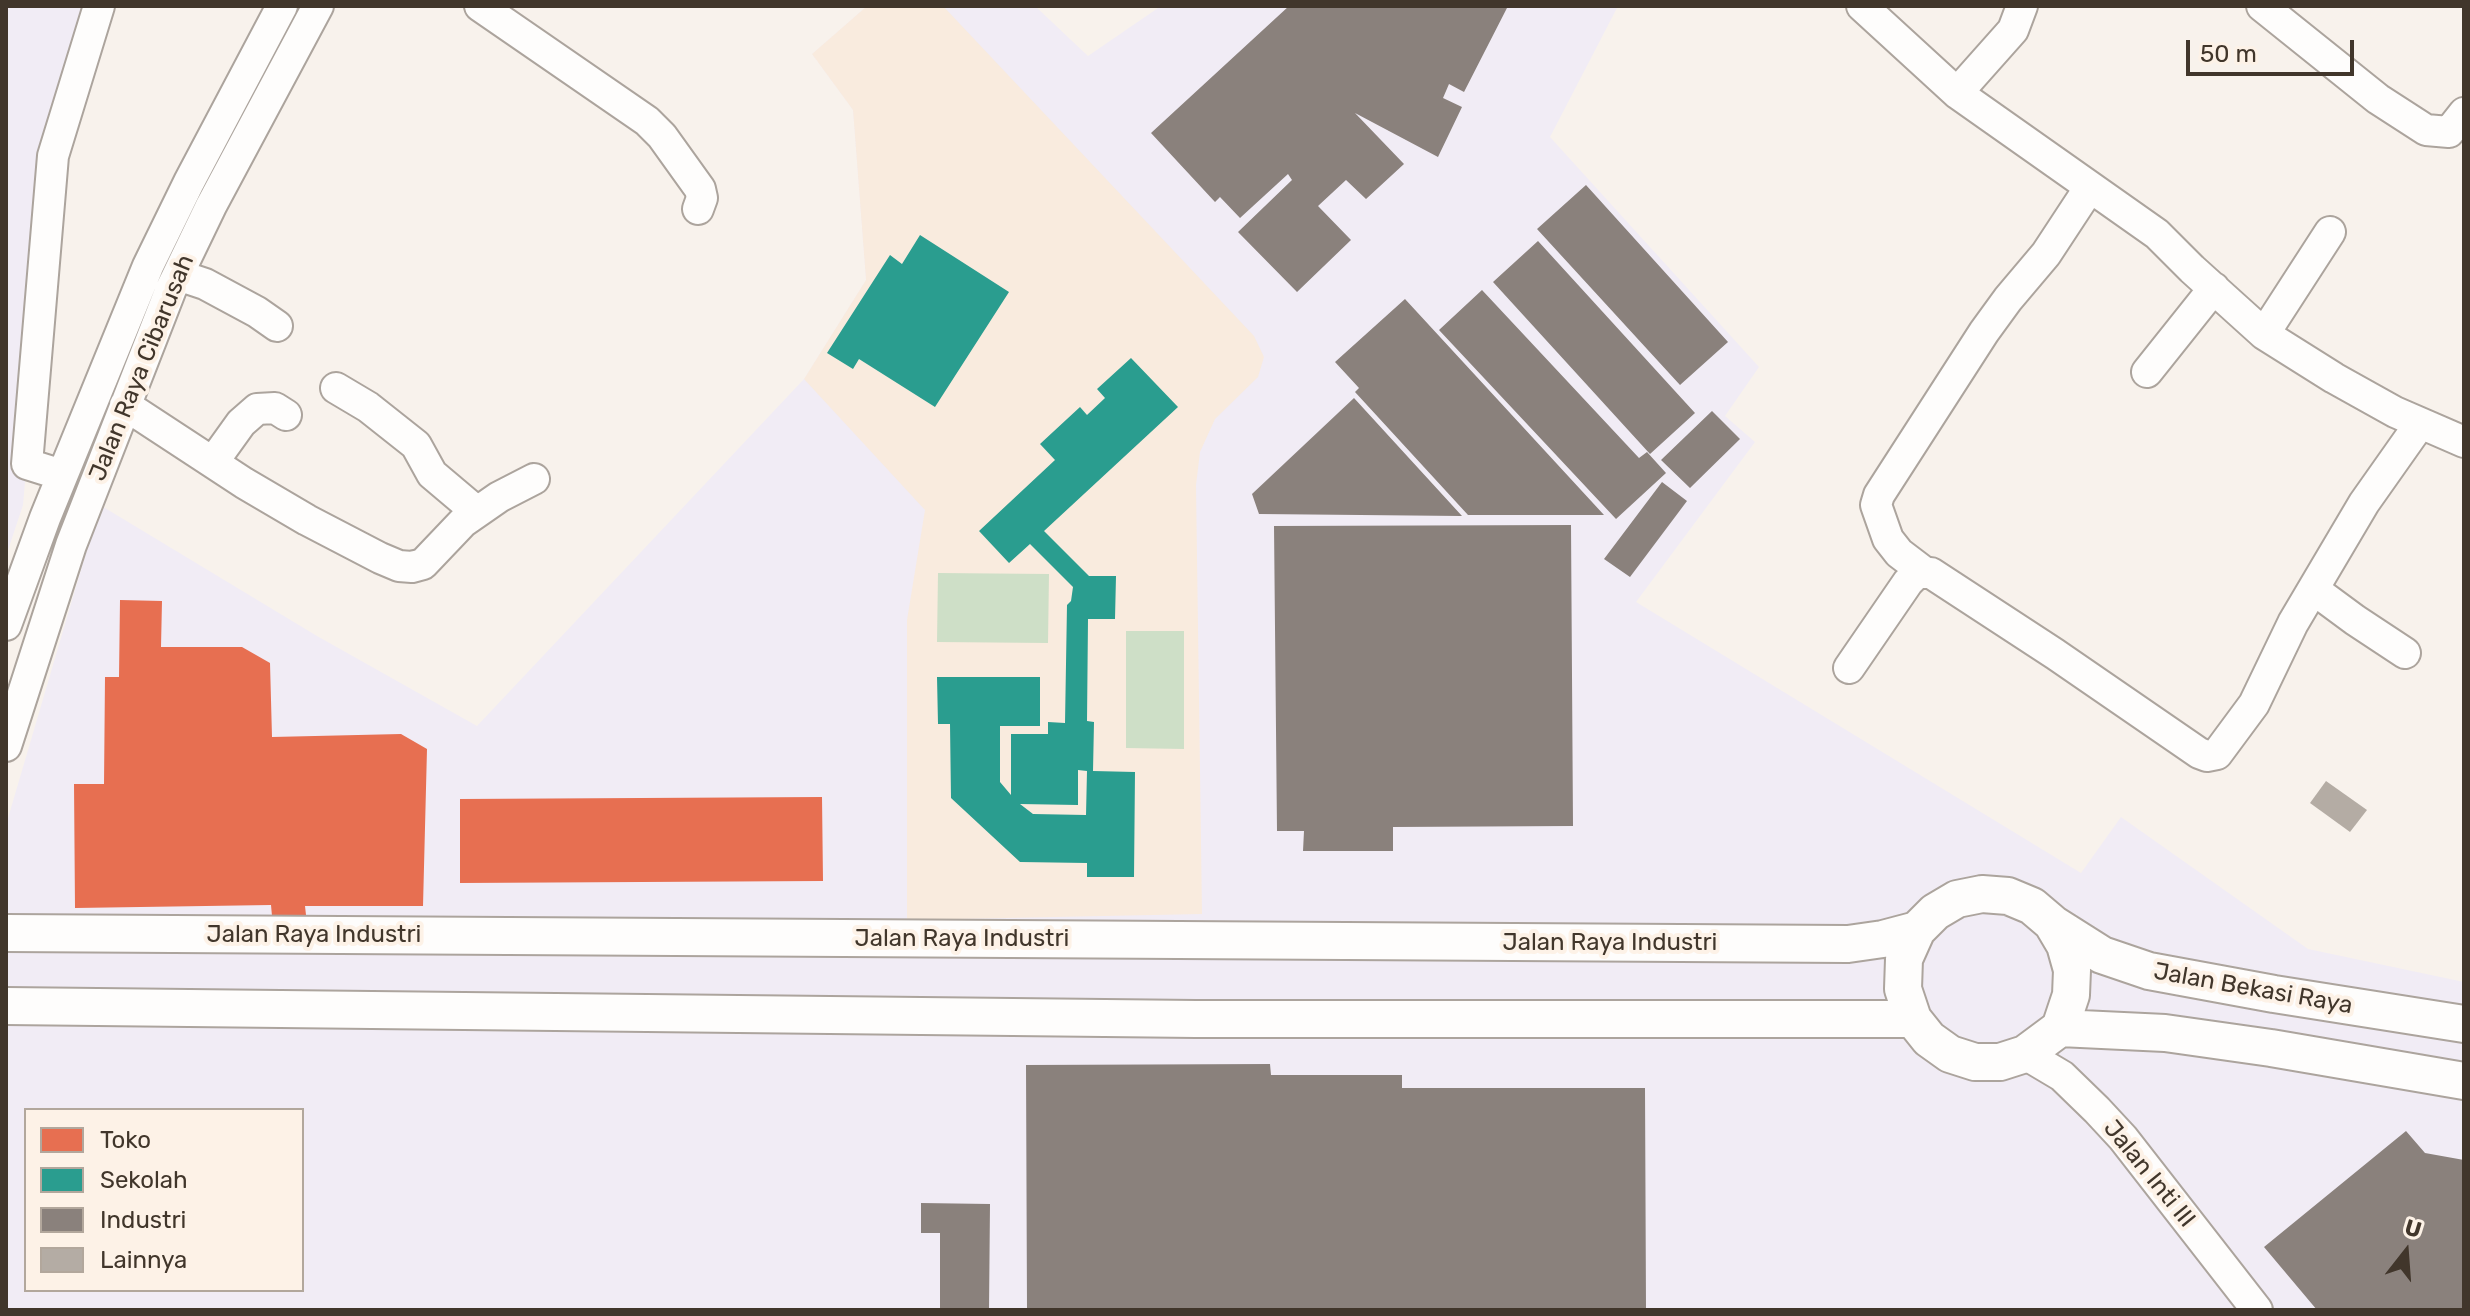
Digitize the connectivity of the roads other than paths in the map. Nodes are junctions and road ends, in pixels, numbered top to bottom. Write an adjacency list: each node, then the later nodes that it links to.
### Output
1 (99, 6): 24 (street)
2 (282, 6): 24 (street, Jalan Raya Cibarusah)
3 (318, 6): 13 (street, Jalan Raya Cibarusah)
4 (480, 6): 11 (street)
5 (1862, 6): 8 (street)
6 (2022, 6): 8 (street)
7 (2262, 6): 9 (street)
8 (1957, 93): 10 (street)
9 (2464, 113)
10 (2090, 187): 14 (street); 27 (street)
11 (698, 209)
12 (2330, 232): 16 (street)
13 (178, 275): 15 (street); 19 (street, Jalan Raya Cibarusah)
14 (2214, 288): 16 (street); 17 (street)
15 (277, 326)
16 (2264, 334): 21 (street)
17 (2147, 372)
18 (336, 388): 26 (street)
19 (125, 405): 23 (street); 32 (street, Jalan Raya Cibarusah)
20 (286, 415): 23 (street)
21 (2419, 425): 22 (street); 28 (street)
22 (2464, 442)
23 (213, 462): 26 (street)
24 (62, 475): 29 (street, Jalan Raya Cibarusah)
25 (534, 479): 26 (street)
26 (477, 512)
27 (1924, 572): 28 (street); 31 (street)
28 (2313, 589): 30 (street)
29 (6, 625)
30 (2405, 653)
31 (1849, 668)
32 (14, 693): 33 (street, Jalan Raya Cibarusah)
33 (6, 746)
34 (2052, 923): 35 (main road); 39 (main road, Jalan Bekasi Raya); 40 (main road)
35 (1917, 930): 36 (main road, Jalan Raya Industri); 38 (main road)
36 (6, 933)
37 (6, 1006): 38 (main road)
38 (1913, 1019): 41 (main road)
39 (2464, 1024)
40 (2060, 1028): 41 (main road); 42 (main road)
41 (2025, 1054): 43 (street, Jalan Inti III)
42 (2464, 1081)
43 (2257, 1310)

